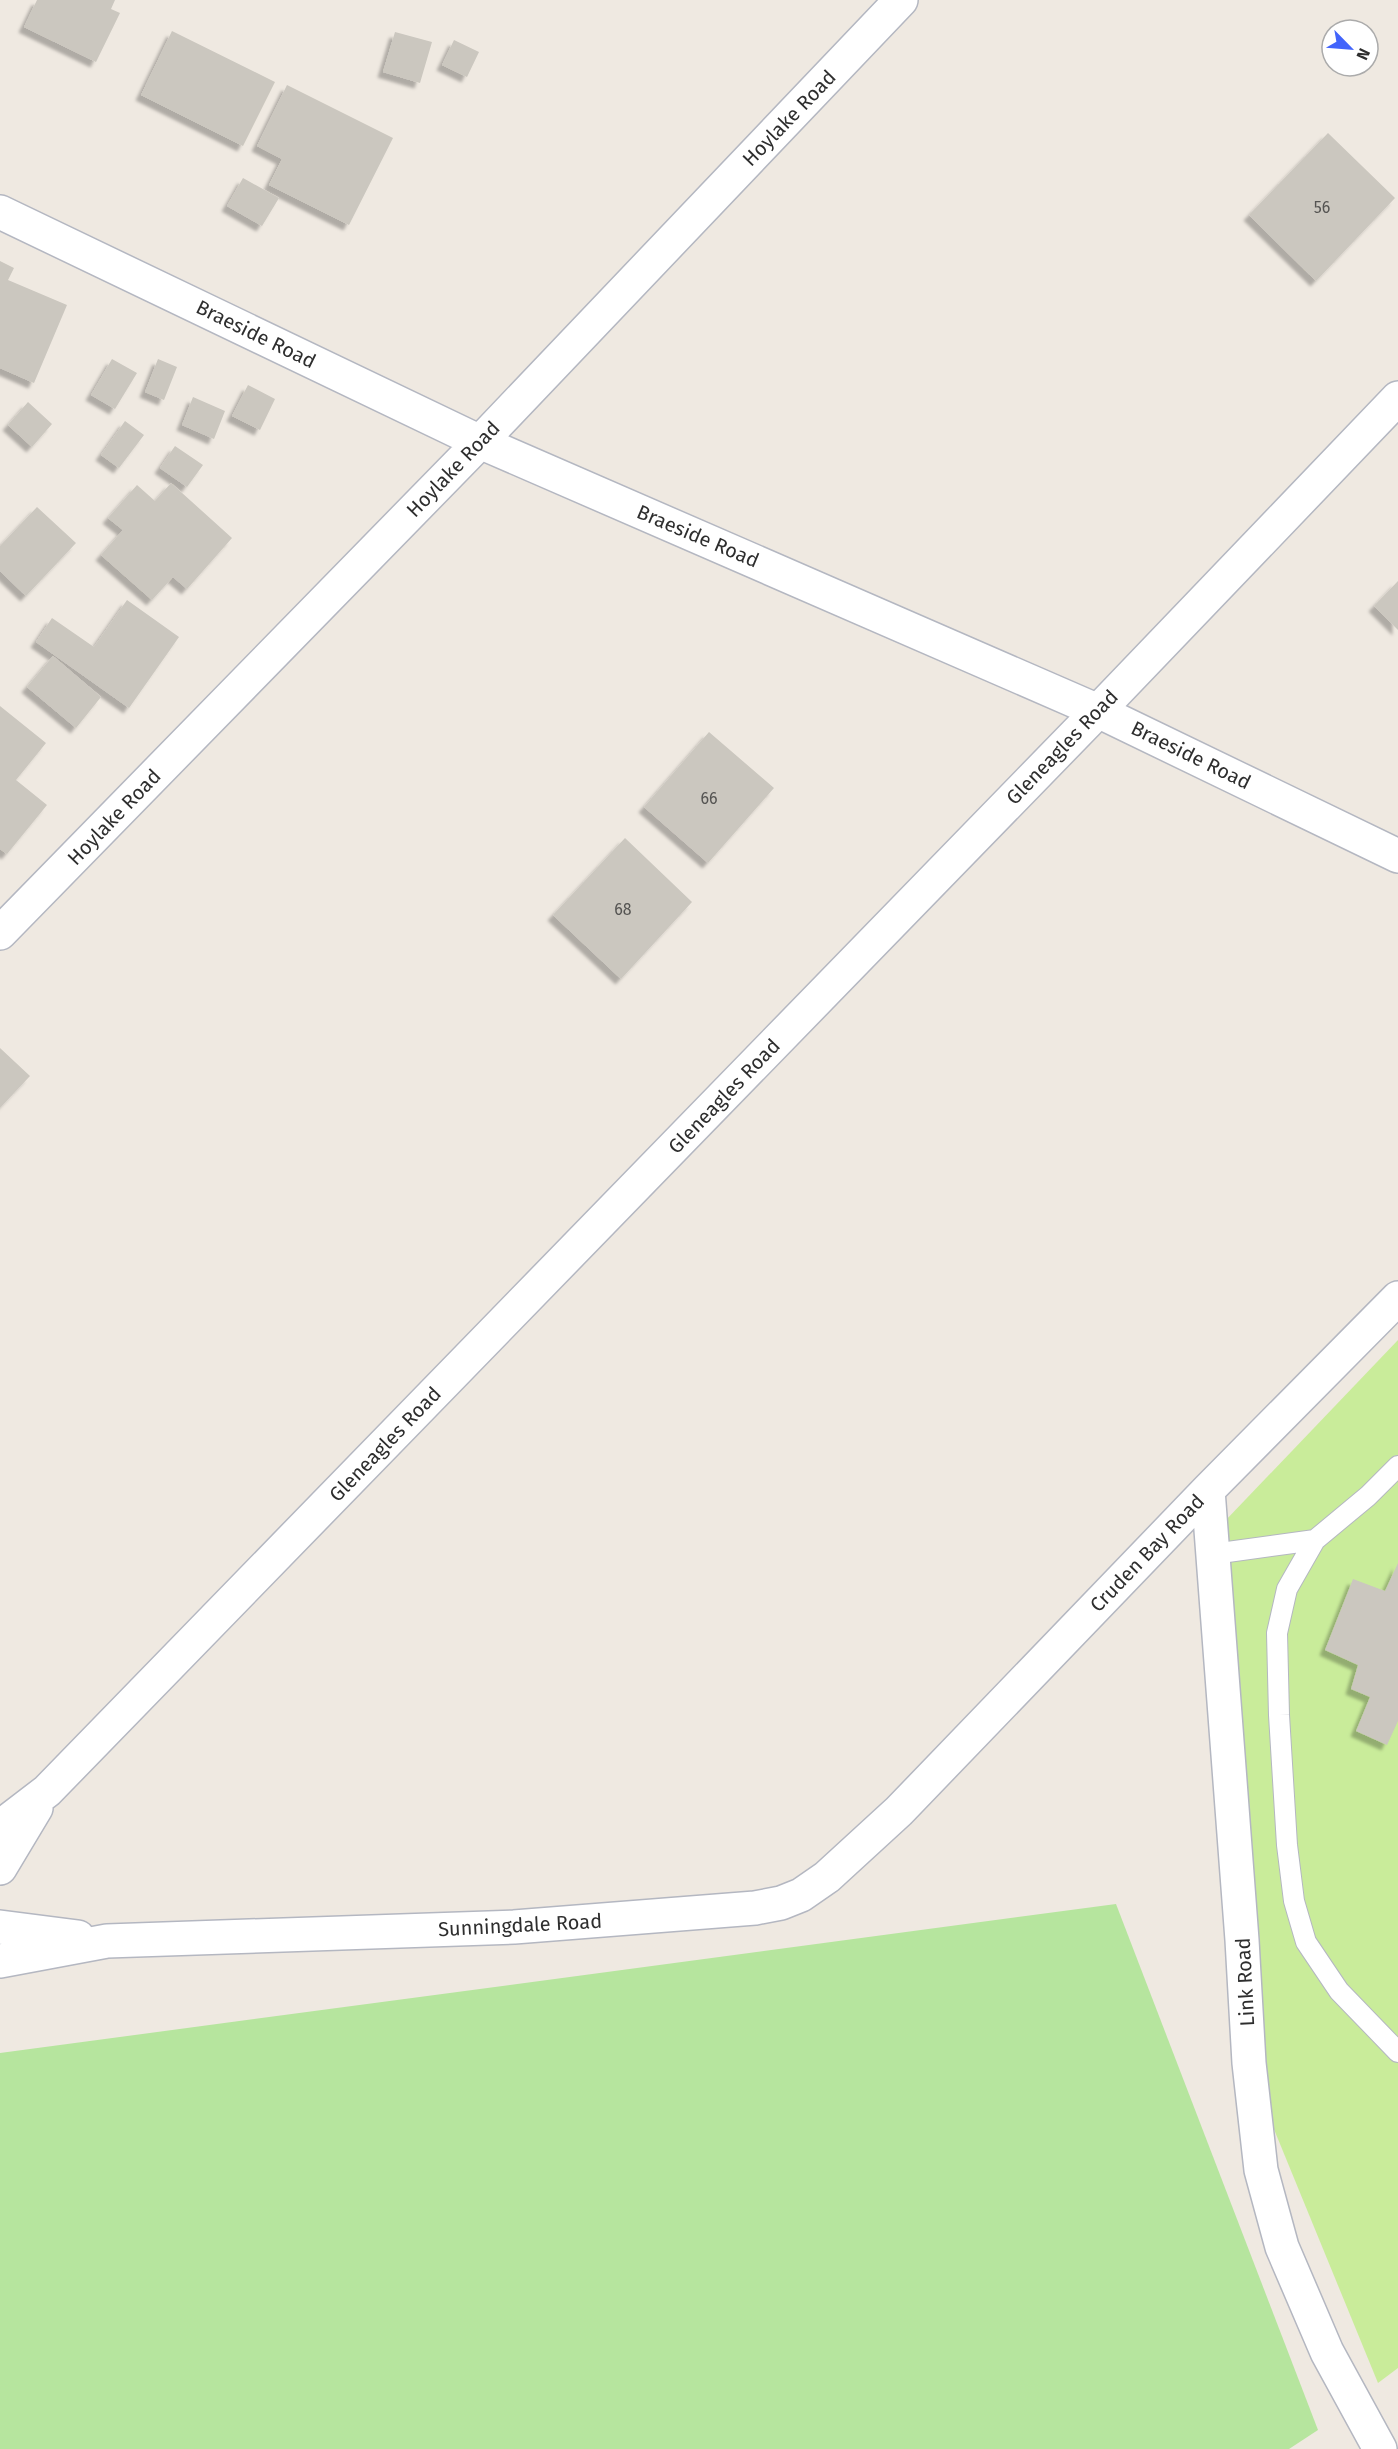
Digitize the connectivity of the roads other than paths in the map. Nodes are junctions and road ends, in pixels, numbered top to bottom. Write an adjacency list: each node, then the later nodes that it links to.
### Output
1 (902, 0): 4 (street, Hoylake Road)
2 (0, 212): 4 (street, Braeside Road)
3 (1398, 398): 5 (street, Gleneagles Road)
4 (480, 442): 5 (street, Braeside Road); 7 (street, Hoylake Road)
5 (1098, 711): 6 (street, Braeside Road); 13 (street, Gleneagles Road)
6 (1398, 856)
7 (0, 933)
8 (1398, 1298): 10 (street, Cruden Bay Road)
9 (1398, 1466): 11 (lane)
10 (1208, 1490): 12 (street, Link Road); 14 (street, Cruden Bay Road)
11 (1315, 1540): 12 (lane); 20 (lane)
12 (1213, 1554): 21 (street, Link Road)
13 (46, 1791): 15 (street, Gleneagles Road); 16 (street, Gleneagles Road)
14 (899, 1811): 18 (street, Sunningdale Road)
15 (0, 1827)
16 (0, 1868)
17 (0, 1927): 18 (street, Sunningdale Road)
18 (107, 1941): 19 (street, Sunningdale Road)
19 (0, 1960)
20 (1398, 2052)
21 (1380, 2449)

